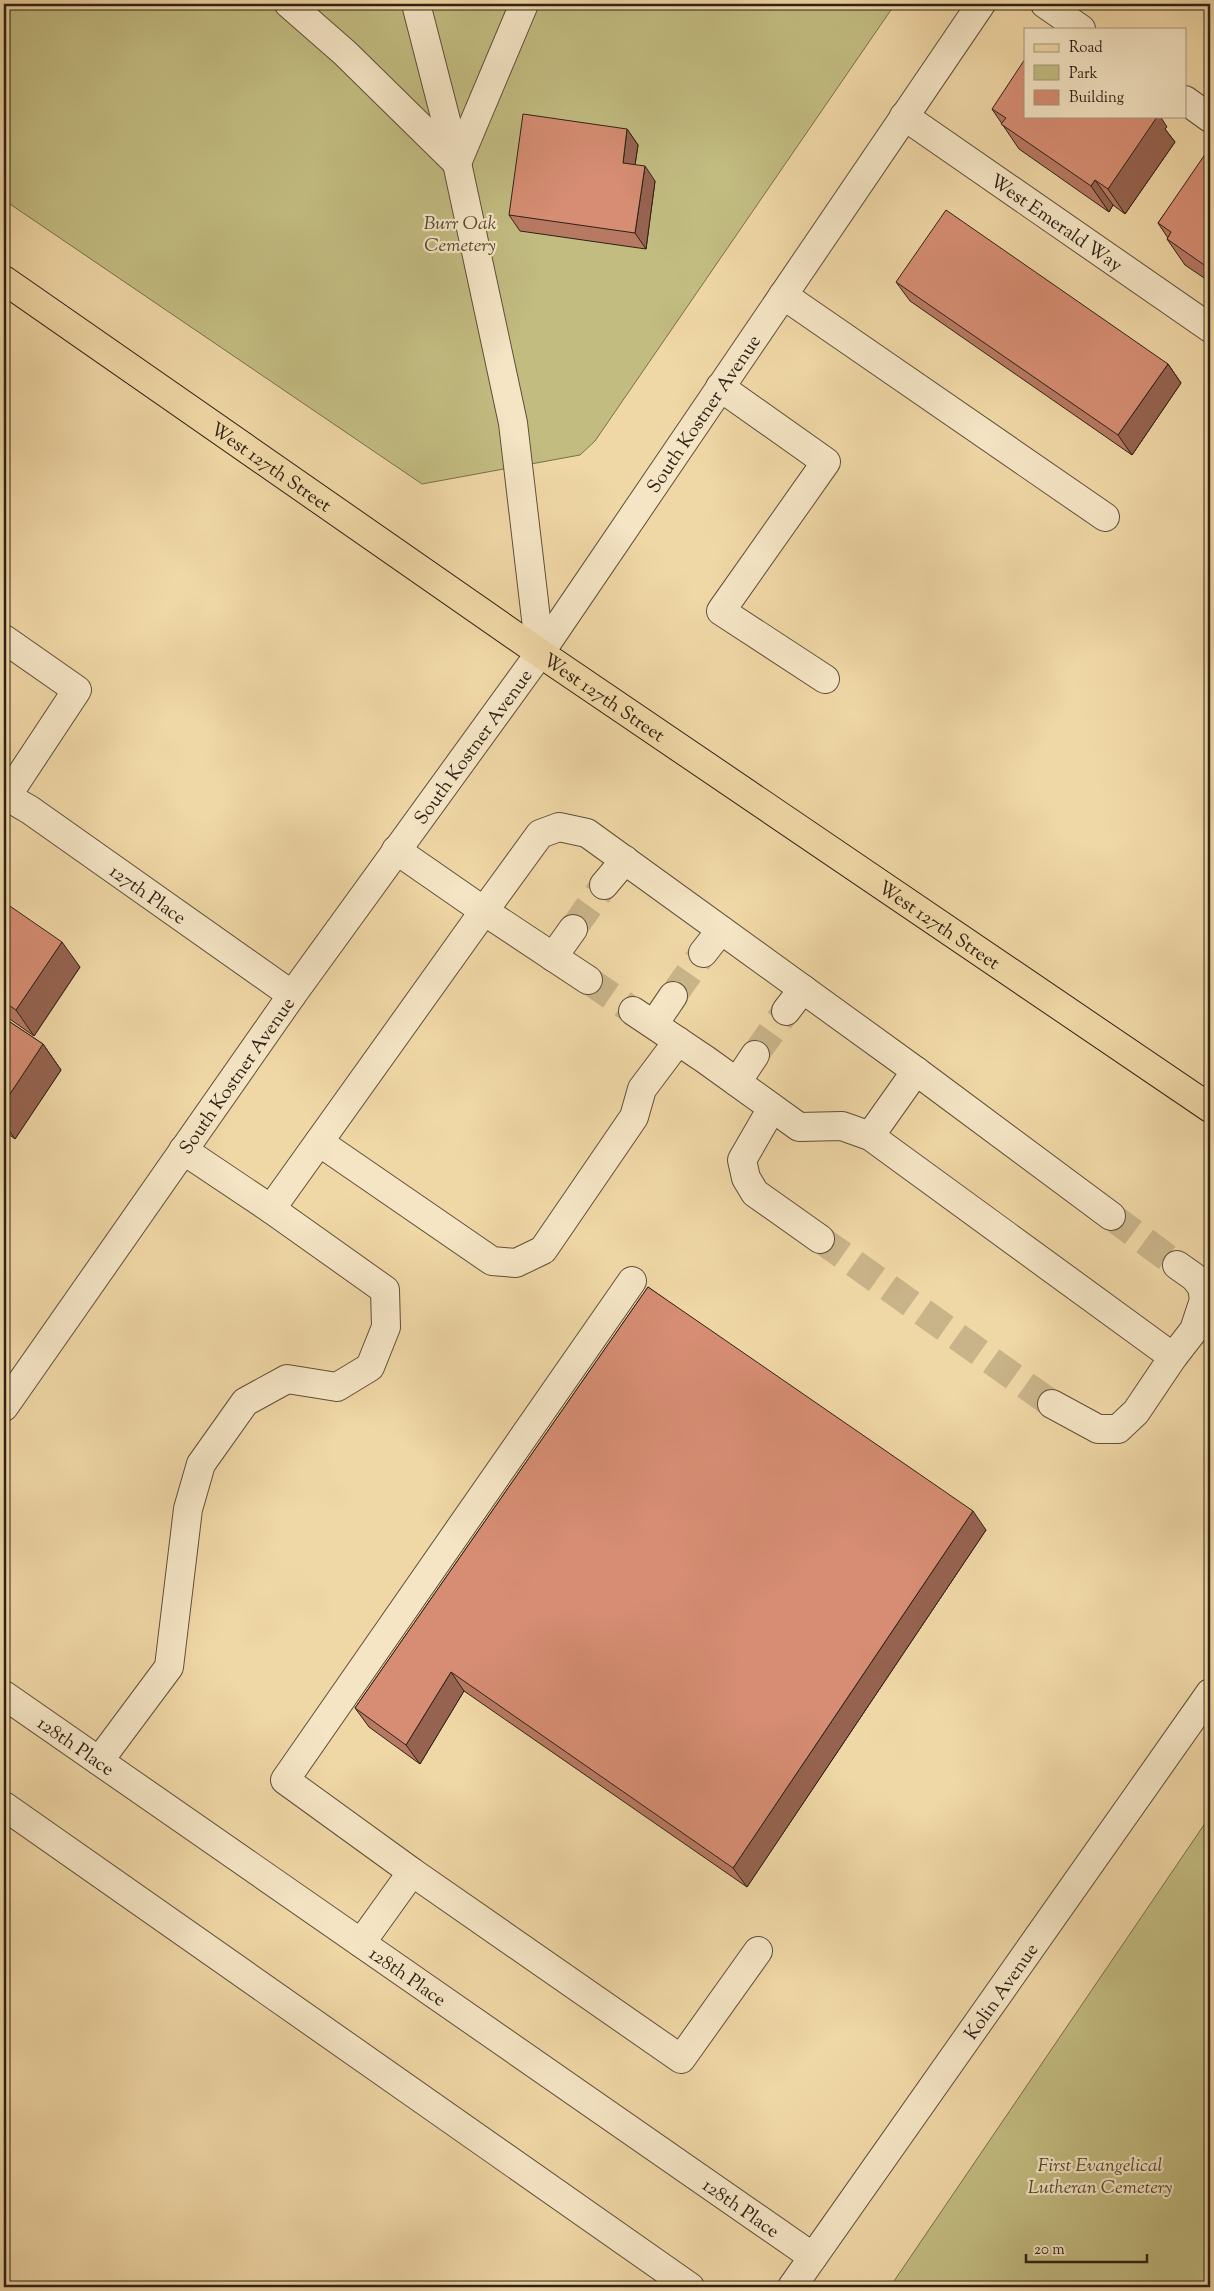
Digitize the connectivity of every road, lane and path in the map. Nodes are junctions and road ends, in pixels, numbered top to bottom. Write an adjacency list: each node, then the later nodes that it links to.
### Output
1 (289, 4): 10 (street)
2 (416, 4): 10 (street)
3 (524, 4): 10 (street)
4 (981, 4): 8 (street, South Kostner Avenue)
5 (1045, 4): 6 (street)
6 (1080, 28)
7 (1186, 101): 9 (street)
8 (904, 116): 12 (street, South Kostner Avenue); 13 (street, West Emerald Way)
9 (1210, 118)
10 (457, 163): 17 (street)
11 (4, 280): 17 (main road, West 127th Street)
12 (783, 295): 14 (street, South Kostner Avenue); 15 (street)
13 (1210, 328)
14 (720, 386): 17 (street, South Kostner Avenue); 18 (street)
15 (1105, 517)
16 (4, 639): 19 (street)
17 (540, 652): 20 (street, South Kostner Avenue); 38 (main road, West 127th Street)
18 (825, 680)
19 (5, 795): 30 (street, 127th Place)
20 (396, 850): 23 (street); 30 (street, South Kostner Avenue)
21 (625, 860): 22 (street); 23 (street); 25 (street)
22 (604, 885)
23 (484, 911): 27 (street); 40 (street)
24 (573, 929): 27 (street)
25 (721, 930): 26 (street); 29 (street)
26 (703, 953)
27 (553, 957): 28 (street)
28 (588, 980)
29 (803, 989): 32 (street); 35 (street)
30 (292, 995): 41 (street, South Kostner Avenue)
31 (673, 996): 33 (street)
32 (786, 1011)
33 (678, 1041): 36 (street); 40 (street)
34 (755, 1056): 36 (street)
35 (916, 1071): 39 (street); 43 (street)
36 (737, 1082): 37 (street)
37 (772, 1108): 39 (street); 44 (street)
38 (1210, 1108)
39 (870, 1136): 47 (street)
40 (319, 1142): 42 (street)
41 (183, 1150): 42 (street); 49 (street, South Kostner Avenue)
42 (271, 1209): 52 (street)
43 (1111, 1216)
44 (820, 1239)
45 (1178, 1264): 47 (street)
46 (632, 1281): 54 (street)
47 (1173, 1357): 48 (street)
48 (1052, 1404)
49 (4, 1407)
50 (1210, 1693): 57 (street, Kolin Avenue)
51 (4, 1695): 52 (street, 128th Place)
52 (99, 1761): 55 (street, 128th Place)
53 (4, 1806): 58 (street)
54 (412, 1872): 55 (street); 56 (street)
55 (361, 1943): 57 (street, 128th Place)
56 (758, 1951)
57 (813, 2257): 59 (street, Kolin Avenue)
58 (690, 2287)
59 (792, 2287)

